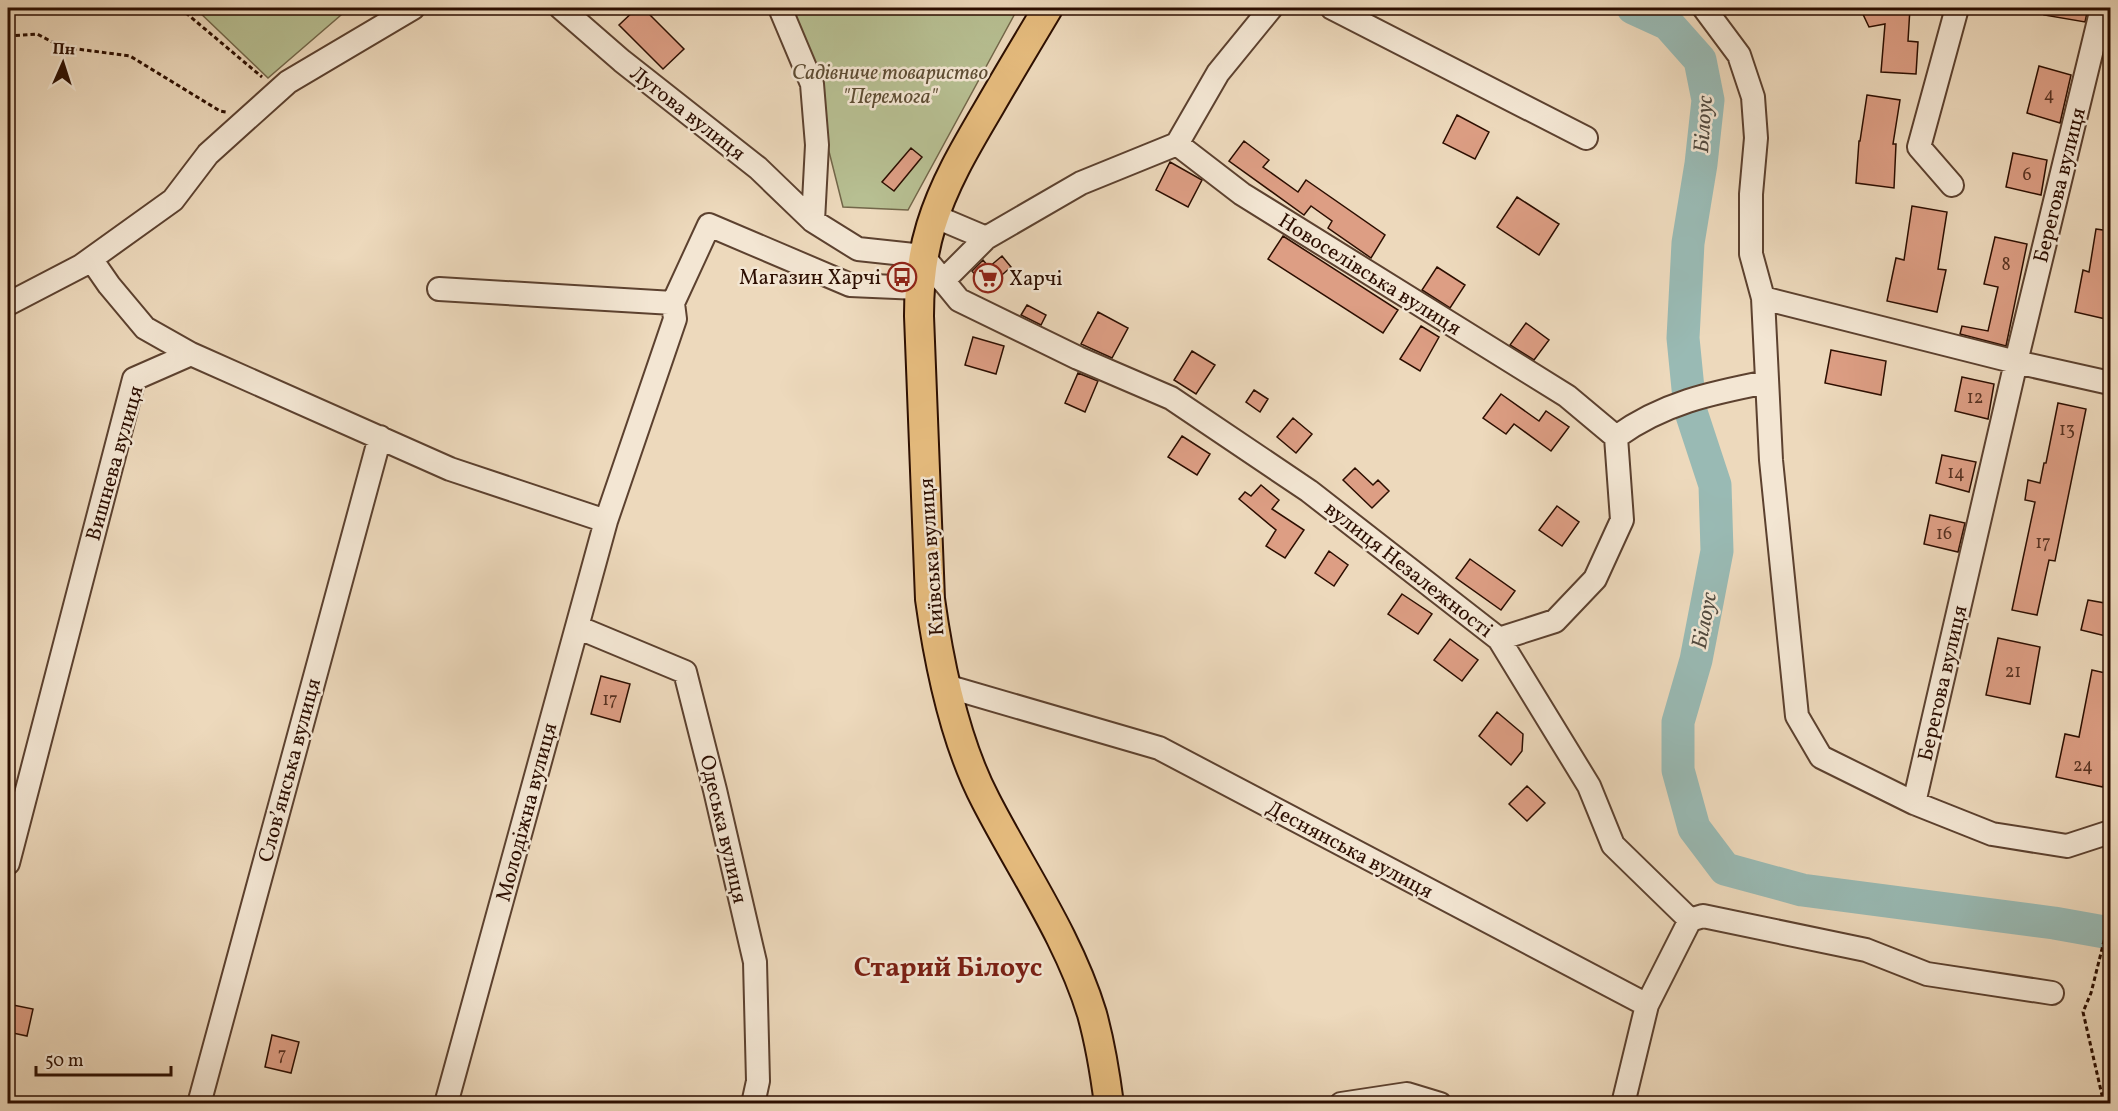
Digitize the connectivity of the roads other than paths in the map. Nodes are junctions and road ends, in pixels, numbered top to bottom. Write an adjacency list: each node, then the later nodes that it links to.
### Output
1 (413, 8): 17 (street)
2 (561, 8): 14 (street, Лугова вулиця)
3 (780, 8): 14 (street)
4 (1048, 8): 13 (main road, Київська вулиця)
5 (1271, 8): 11 (street)
6 (1332, 8): 10 (street)
7 (1704, 8): 20 (street)
8 (1957, 8): 12 (street)
9 (2102, 8): 24 (street, Берегова вулиця)
10 (1586, 138)
11 (1177, 144): 15 (street); 28 (street, Новоселівська вулиця)
12 (1952, 185)
13 (934, 216): 15 (street); 16 (main road, Київська вулиця)
14 (813, 221): 16 (street, Лугова вулиця)
15 (986, 238): 18 (street)
16 (923, 256): 18 (main road, Київська вулиця)
17 (91, 259): 22 (street); 23 (street)
18 (931, 284): 21 (street, Молодіжна вулиця); 31 (street, вулиця Незалежності); 32 (main road, Київська вулиця)
19 (439, 289): 21 (street)
20 (1763, 298): 24 (street); 25 (street)
21 (673, 303): 29 (street, Молодіжна вулиця)
22 (8, 304)
23 (190, 354): 27 (street); 35 (street, Вишнева вулиця)
24 (2016, 362): 26 (street); 33 (street, Берегова вулиця)
25 (1767, 382): 28 (street); 33 (street)
26 (2110, 383)
27 (380, 437): 29 (street); 39 (street, Словʼянська вулиця)
28 (1616, 437): 31 (street)
29 (606, 521): 30 (street, Молодіжна вулиця)
30 (577, 627): 40 (street, Молодіжна вулиця); 41 (street, Одеська вулиця)
31 (1499, 639): 36 (street, вулиця Незалежності)
32 (946, 686): 38 (street, Деснянська вулиця); 42 (main road, Київська вулиця)
33 (1914, 803): 34 (street)
34 (2110, 832)
35 (8, 863)
36 (1690, 920): 37 (street); 38 (street)
37 (2052, 993)
38 (1647, 1005): 45 (street)
39 (199, 1104)
40 (446, 1104)
41 (753, 1104)
42 (1109, 1104)
43 (1341, 1104): 44 (street)
44 (1440, 1104)
45 (1623, 1104)

